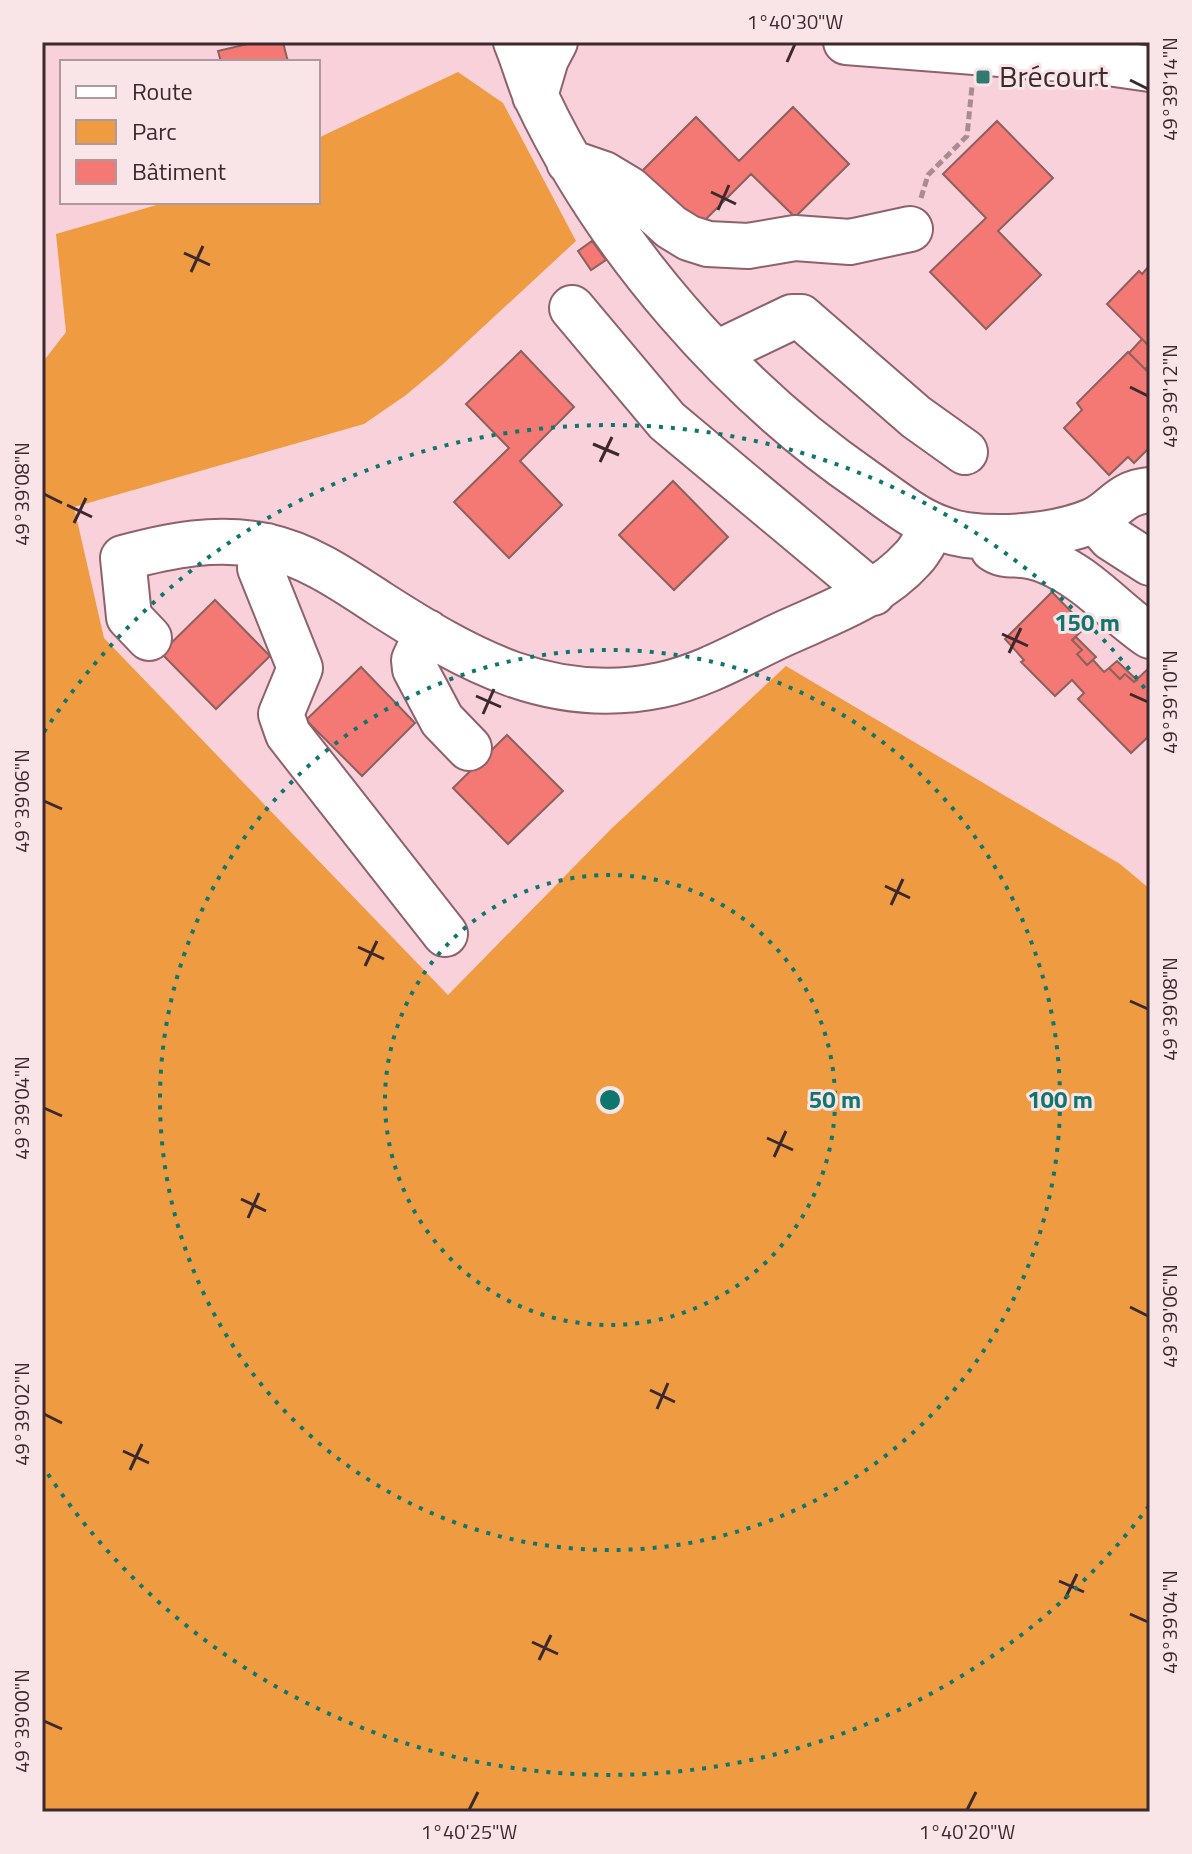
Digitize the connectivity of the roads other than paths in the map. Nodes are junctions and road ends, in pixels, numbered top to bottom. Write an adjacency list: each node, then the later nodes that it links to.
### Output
1 (516, 42): 5 (street)
2 (555, 42): 5 (street)
3 (846, 42): 4 (street)
4 (1150, 69)
5 (535, 96): 6 (street)
6 (569, 162): 7 (street); 9 (street)
7 (910, 229)
8 (572, 308): 17 (street)
9 (717, 353): 10 (street); 13 (street)
10 (965, 452)
11 (1150, 490): 12 (street)
12 (1095, 520): 14 (street); 16 (street)
13 (932, 528): 14 (street); 17 (street)
14 (980, 536): 19 (street)
15 (267, 546): 18 (street); 20 (street); 22 (street)
16 (1150, 563)
17 (873, 593): 18 (street)
18 (427, 632): 21 (street)
19 (1150, 636)
20 (149, 638)
21 (469, 748)
22 (445, 934)

